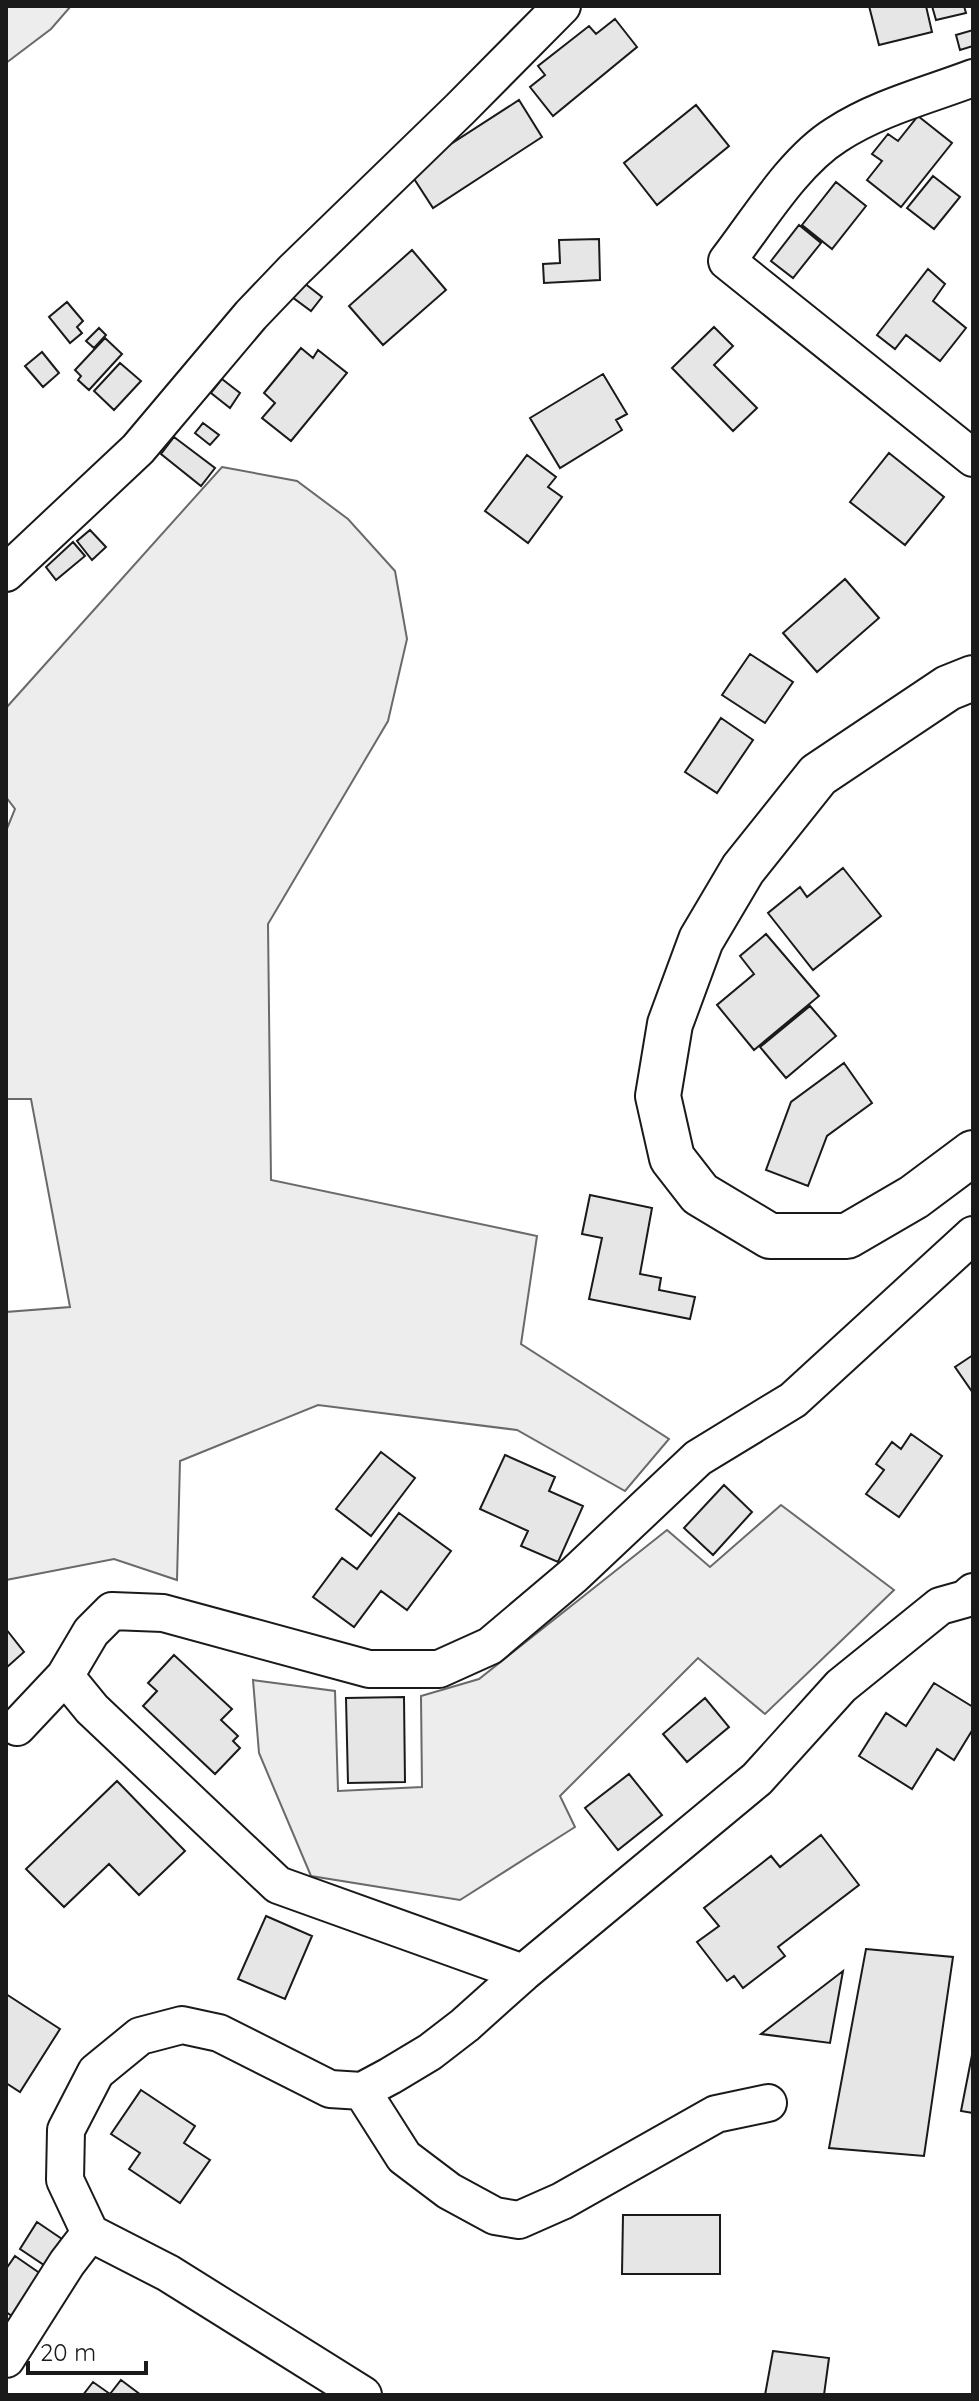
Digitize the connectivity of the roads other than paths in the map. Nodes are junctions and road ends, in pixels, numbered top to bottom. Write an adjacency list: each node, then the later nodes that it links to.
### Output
1 (562, 6): 4 (street)
2 (973, 78): 3 (street)
3 (973, 458)
4 (6, 573)
5 (973, 678): 6 (street)
6 (973, 1153)
7 (973, 1235): 9 (street)
8 (970, 1600): 11 (street)
9 (65, 1676): 10 (street); 11 (street)
10 (17, 1727)
11 (523, 1973): 12 (street)
12 (362, 2091): 13 (street); 14 (street)
13 (768, 2103)
14 (90, 2233): 15 (street); 16 (street)
15 (6, 2359)
16 (363, 2395)

